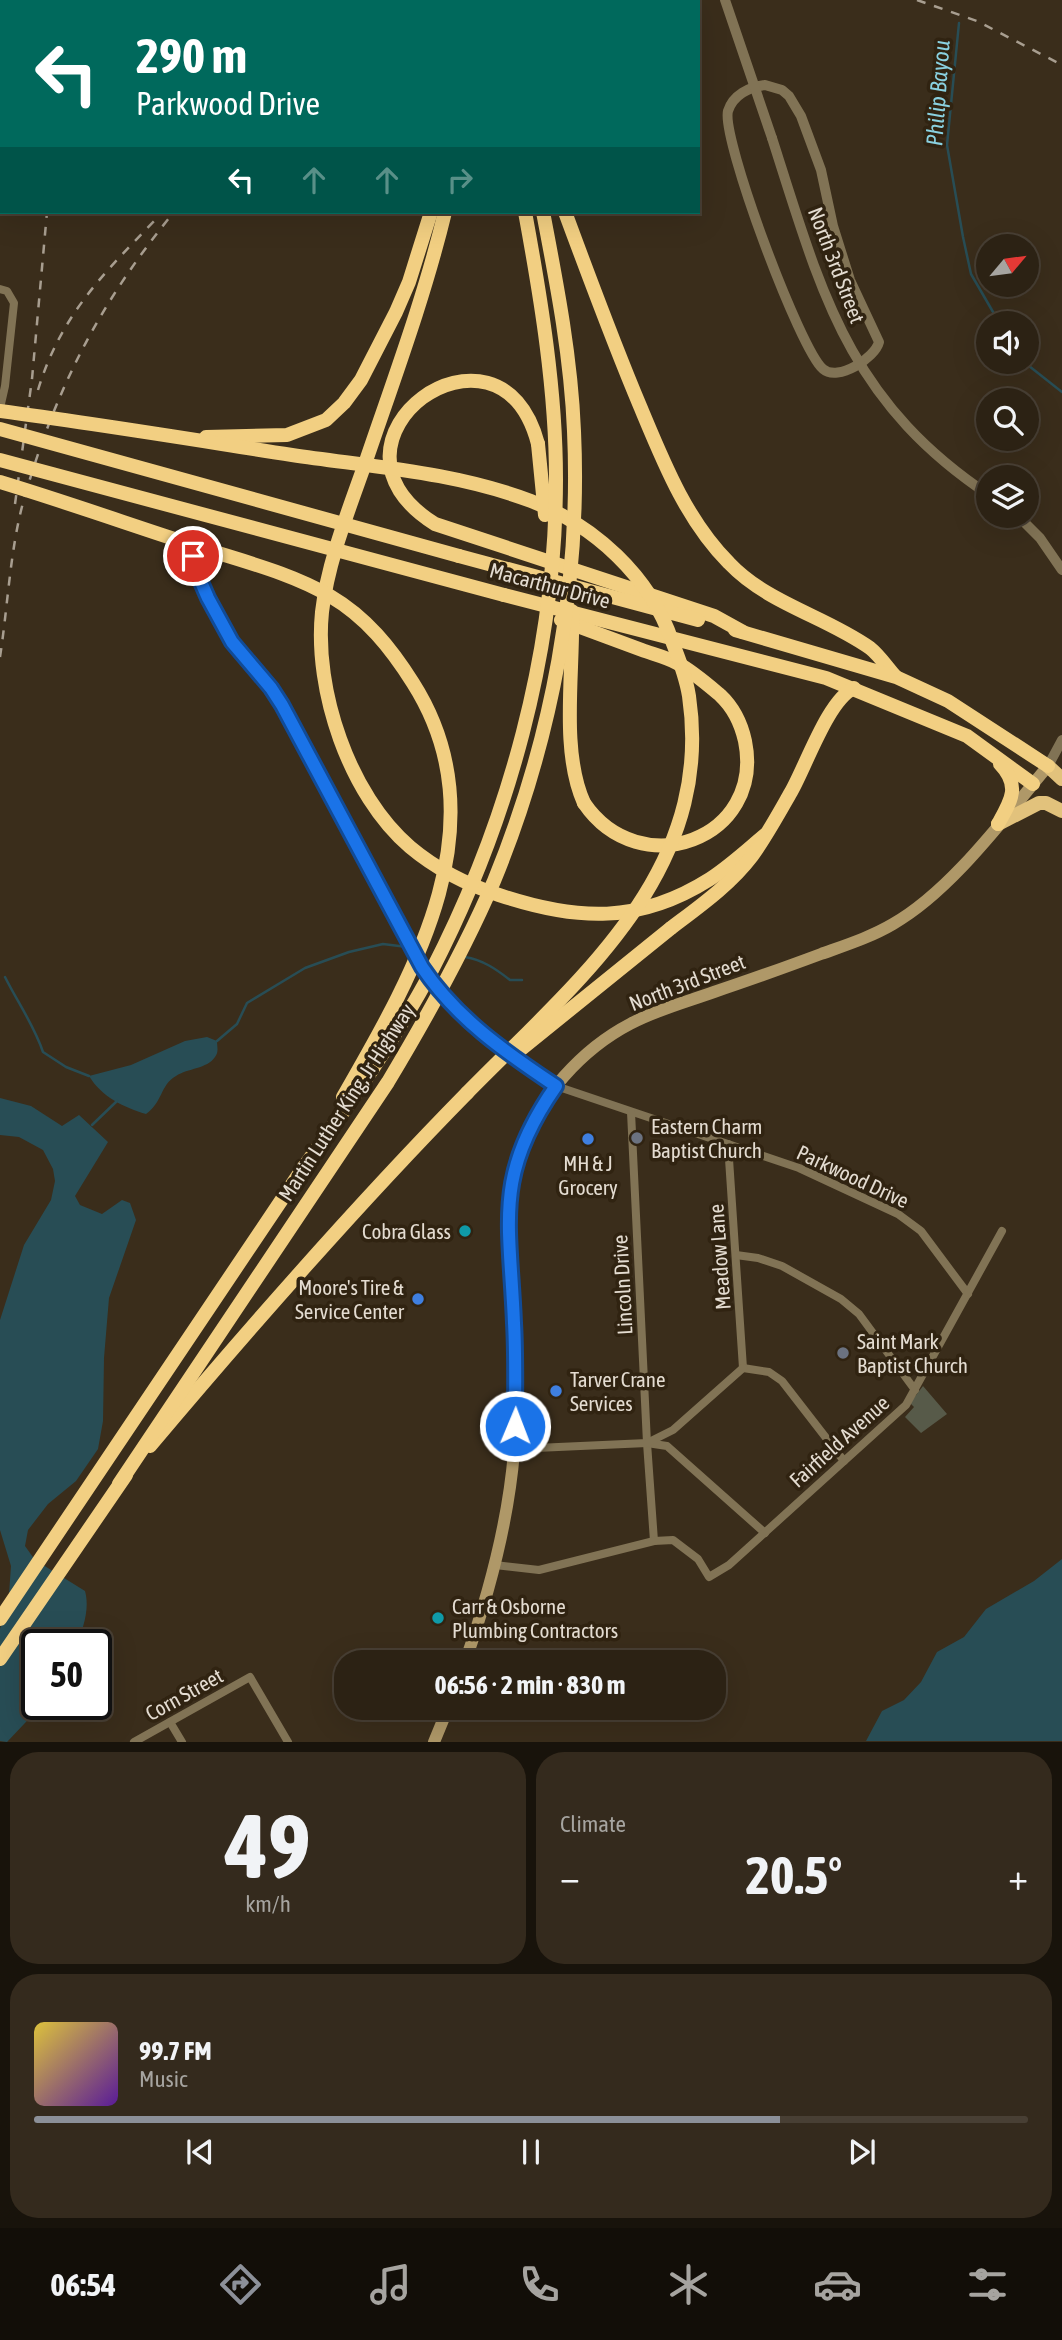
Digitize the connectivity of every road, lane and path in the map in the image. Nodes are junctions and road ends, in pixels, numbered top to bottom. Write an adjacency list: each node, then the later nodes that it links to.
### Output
1 (725, 0): 8 (street, North 3rd Street, bridge)
2 (430, 214): 11 (highway, bridge)
3 (444, 214): 31 (highway)
4 (525, 214): 19 (highway, Martin Luther King, Jr Highway, bridge)
5 (543, 214): 18 (highway, Martin Luther King, Jr Highway, bridge)
6 (566, 214): 22 (highway)
7 (0, 289): 9 (street)
8 (858, 363): 8 (street); 14 (street, North 3rd Street)
9 (0, 409): 11 (highway, bridge)
10 (0, 429): 21 (highway, Macarthur Drive, bridge)
11 (191, 437): 33 (highway, bridge)
12 (0, 460): 20 (highway, Macarthur Drive, bridge)
13 (0, 482): 36 (highway, bridge)
14 (976, 486)
15 (1030, 528): 17 (street)
16 (193, 556): 32 (street, Parkwood Drive)
17 (1062, 570)
18 (571, 572): 20 (highway, bridge); 45 (highway, Martin Luther King, Jr Highway, bridge)
19 (552, 579): 21 (highway, bridge); 36 (highway, Martin Luther King, Jr Highway, bridge)
20 (505, 596): 23 (highway, Macarthur Drive)
21 (743, 632): 22 (highway, Macarthur Drive)
22 (896, 677): 26 (highway, Macarthur Drive)
23 (854, 688): 24 (highway, Macarthur Drive); 31 (highway)
24 (967, 736): 28 (highway, Macarthur Drive); 30 (highway)
25 (1062, 740): 26 (street, North 3rd Street)
26 (1048, 766): 27 (highway, Macarthur Drive); 28 (main road, North 3rd Street)
27 (1062, 779)
28 (1033, 784): 29 (highway, Macarthur Drive); 30 (main road, North 3rd Street)
29 (1062, 811): 30 (highway)
30 (998, 824): 32 (main road, North 3rd Street)
31 (765, 835): 33 (highway, bridge)
32 (556, 1086): 34 (street, Parkwood Drive); 43 (main road, North 3rd Street)
33 (467, 1093): 45 (highway, bridge)
34 (631, 1112): 35 (street, Parkwood Drive); 42 (street, Lincoln Drive)
35 (729, 1144): 38 (street, Meadow Lane); 39 (street, Parkwood Drive)
36 (301, 1171): 49 (highway, Martin Luther King, Jr Highway)
37 (1002, 1231): 39 (street, Fairfield Avenue)
38 (736, 1255): 40 (street, Meadow Lane); 41 (street)
39 (968, 1294): 41 (street, Fairfield Avenue)
40 (743, 1368): 42 (street); 44 (street)
41 (915, 1391): 44 (street, Fairfield Avenue)
42 (647, 1443): 43 (street); 46 (street); 47 (street, Lincoln Drive)
43 (514, 1449): 48 (main road, North 3rd Street)
44 (844, 1461): 46 (street, Fairfield Avenue)
45 (119, 1484): 51 (highway, Martin Luther King, Jr Highway)
46 (765, 1533): 47 (street, Fairfield Avenue)
47 (654, 1541): 48 (street)
48 (495, 1565): 50 (main road, North 3rd Street)
49 (0, 1618)
50 (469, 1650)
51 (0, 1659)
52 (443, 1720): 57 (main road)
53 (170, 1722): 54 (street, Corn Street); 55 (street); 56 (street, Corn Street)
54 (134, 1741)
55 (182, 1741)
56 (288, 1741)
57 (433, 1741)

